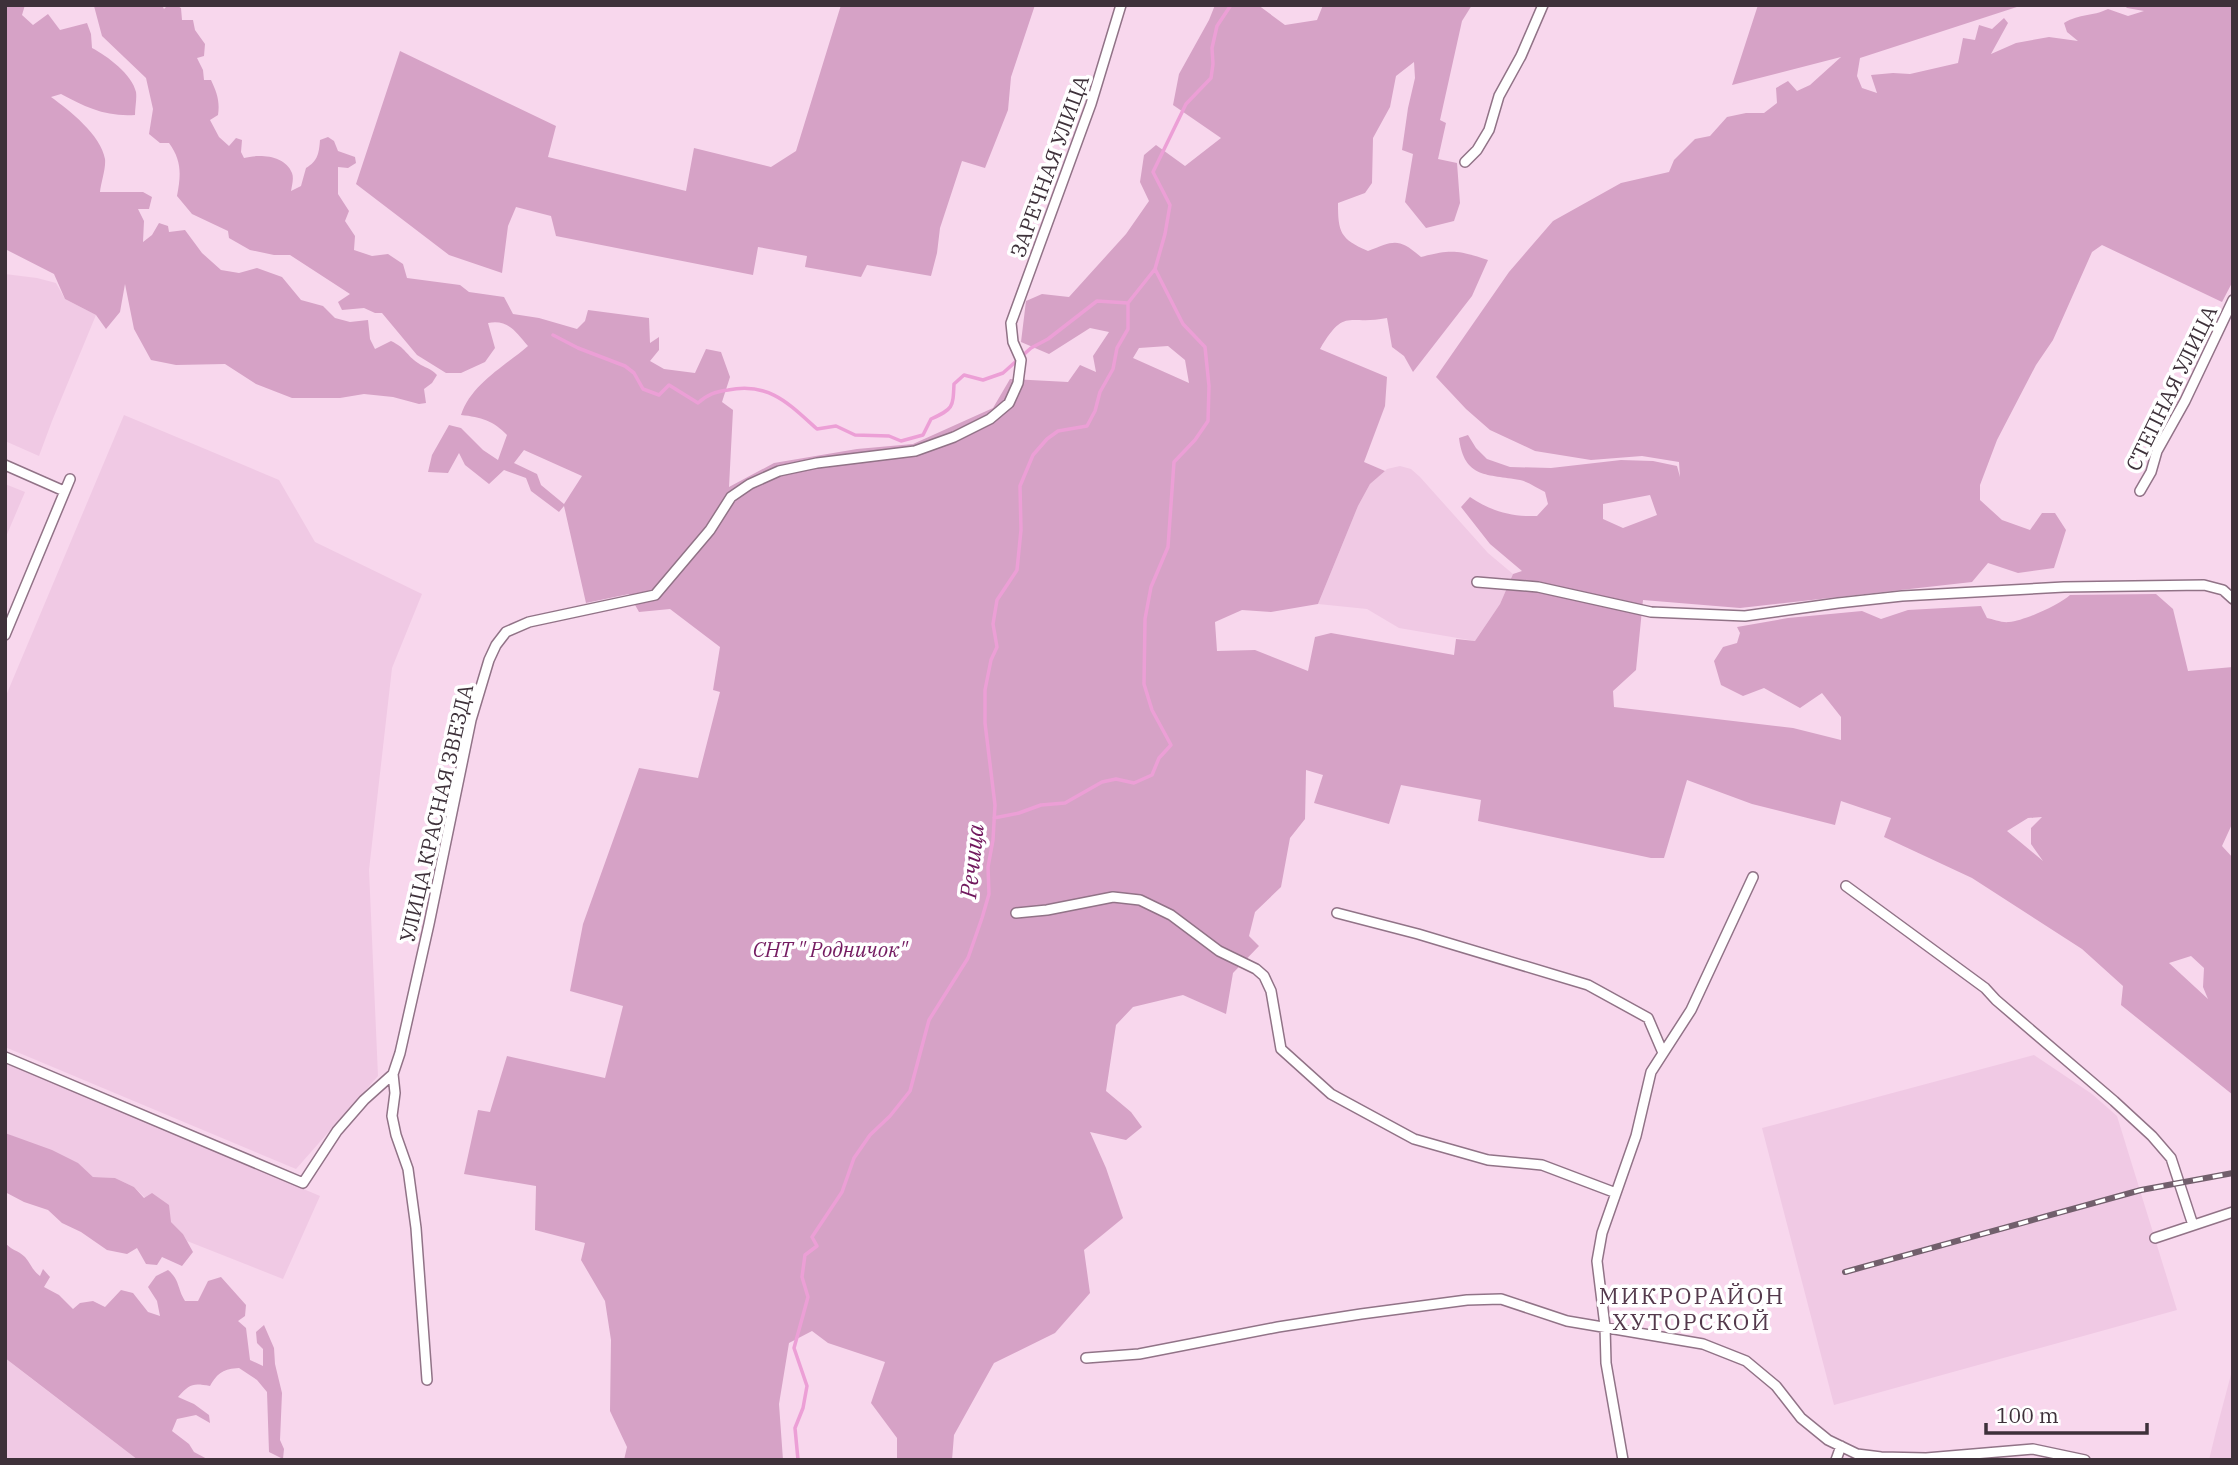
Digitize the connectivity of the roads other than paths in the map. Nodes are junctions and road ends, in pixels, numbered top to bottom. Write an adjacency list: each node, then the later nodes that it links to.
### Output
1 (1121, 5): 11 (street, ЗАРЕЧНАЯ УЛИЦА)
2 (1543, 5): 3 (street)
3 (1465, 162)
4 (2233, 300): 5 (street, СТЕПНАЯ УЛИЦА)
5 (2229, 318): 9 (street, СТЕПНАЯ УЛИЦА)
6 (5, 465): 8 (street)
7 (70, 479): 8 (street)
8 (64, 491): 13 (street)
9 (2140, 491)
10 (1478, 582): 12 (street)
11 (654, 595): 20 (street, УЛИЦА КРАСНАЯ ЗВЕЗДА)
12 (2233, 598)
13 (5, 635)
14 (1753, 877): 18 (street)
15 (1846, 886): 23 (street)
16 (1016, 913): 21 (street)
17 (1337, 913): 18 (street)
18 (1663, 1053): 21 (street)
19 (5, 1057): 20 (street)
20 (393, 1074): 27 (street, УЛИЦА КРАСНАЯ ЗВЕЗДА)
21 (1616, 1193): 25 (street)
22 (2233, 1212): 23 (street)
23 (2193, 1225): 24 (street)
24 (2155, 1238)
25 (1605, 1326): 26 (street); 28 (street); 29 (street)
26 (1086, 1358)
27 (427, 1380)
28 (1841, 1446): 30 (street); 31 (street)
29 (1623, 1460)
30 (1836, 1460)
31 (2085, 1460)

